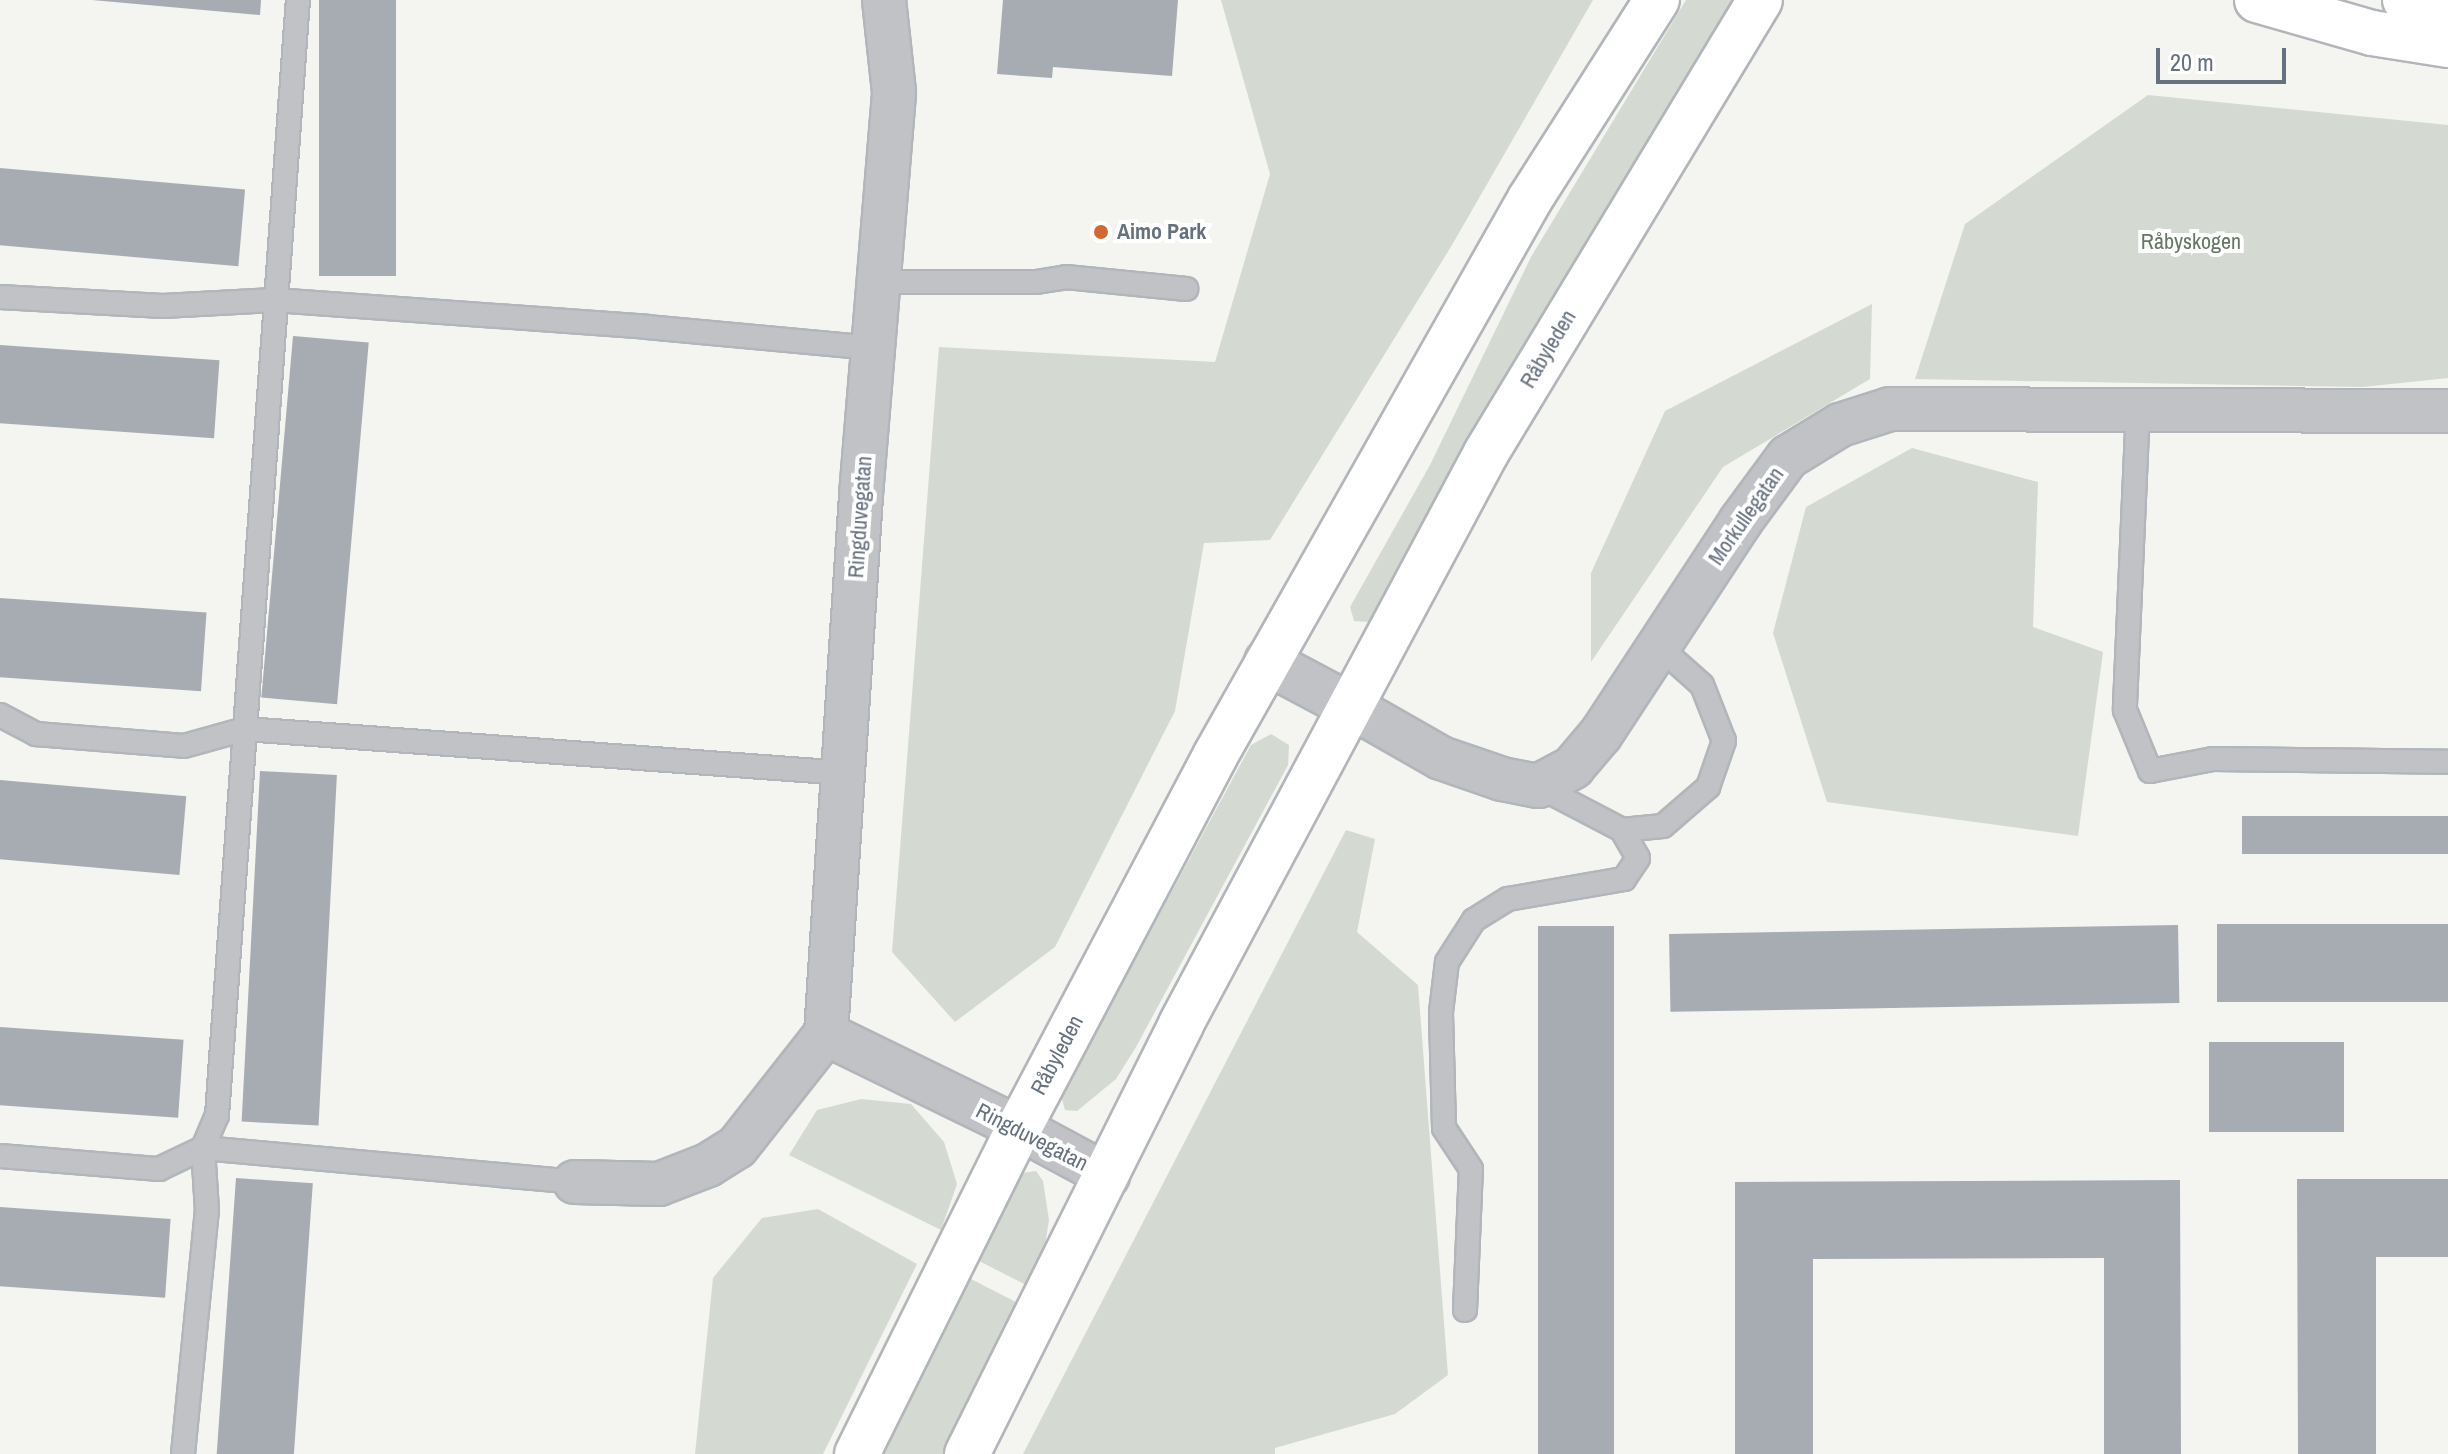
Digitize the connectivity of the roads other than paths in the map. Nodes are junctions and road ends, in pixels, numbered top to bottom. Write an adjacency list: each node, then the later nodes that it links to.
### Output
1 (298, 0): 12 (lane)
2 (884, 0): 9 (street, Ringduvegatan)
3 (1657, 0): 17 (main road, Råbyleden)
4 (1760, 0): 18 (main road, Råbyleden)
5 (2257, 0): 8 (main road)
6 (2405, 0): 7 (main road)
7 (2448, 5)
8 (2448, 45)
9 (879, 282): 10 (lane); 13 (street, Ringduvegatan)
10 (1186, 289)
11 (0, 297): 12 (lane)
12 (274, 300): 13 (lane); 20 (lane)
13 (873, 348): 22 (street, Ringduvegatan)
14 (2138, 407): 15 (street, Morkullegatan); 16 (street, Morkullegatan); 21 (lane)
15 (2448, 411)
16 (1658, 646): 23 (street, Morkullegatan); 24 (lane)
17 (1267, 662): 18 (street); 26 (main road, Råbyleden)
18 (1348, 705): 23 (street); 29 (main road, Råbyleden)
19 (0, 715): 20 (lane)
20 (245, 729): 22 (lane); 27 (lane)
21 (2448, 762)
22 (844, 773): 25 (street, Ringduvegatan)
23 (1538, 786): 24 (lane)
24 (1622, 830): 31 (lane)
25 (826, 1034): 26 (street, Ringduvegatan); 30 (street)
26 (1019, 1128): 29 (street, Ringduvegatan); 33 (main road, Råbyleden)
27 (203, 1148): 28 (lane); 30 (lane); 32 (lane)
28 (0, 1156)
29 (1108, 1176): 34 (main road, Råbyleden)
30 (575, 1182)
31 (1465, 1310)
32 (183, 1454)
33 (857, 1454)
34 (967, 1454)

